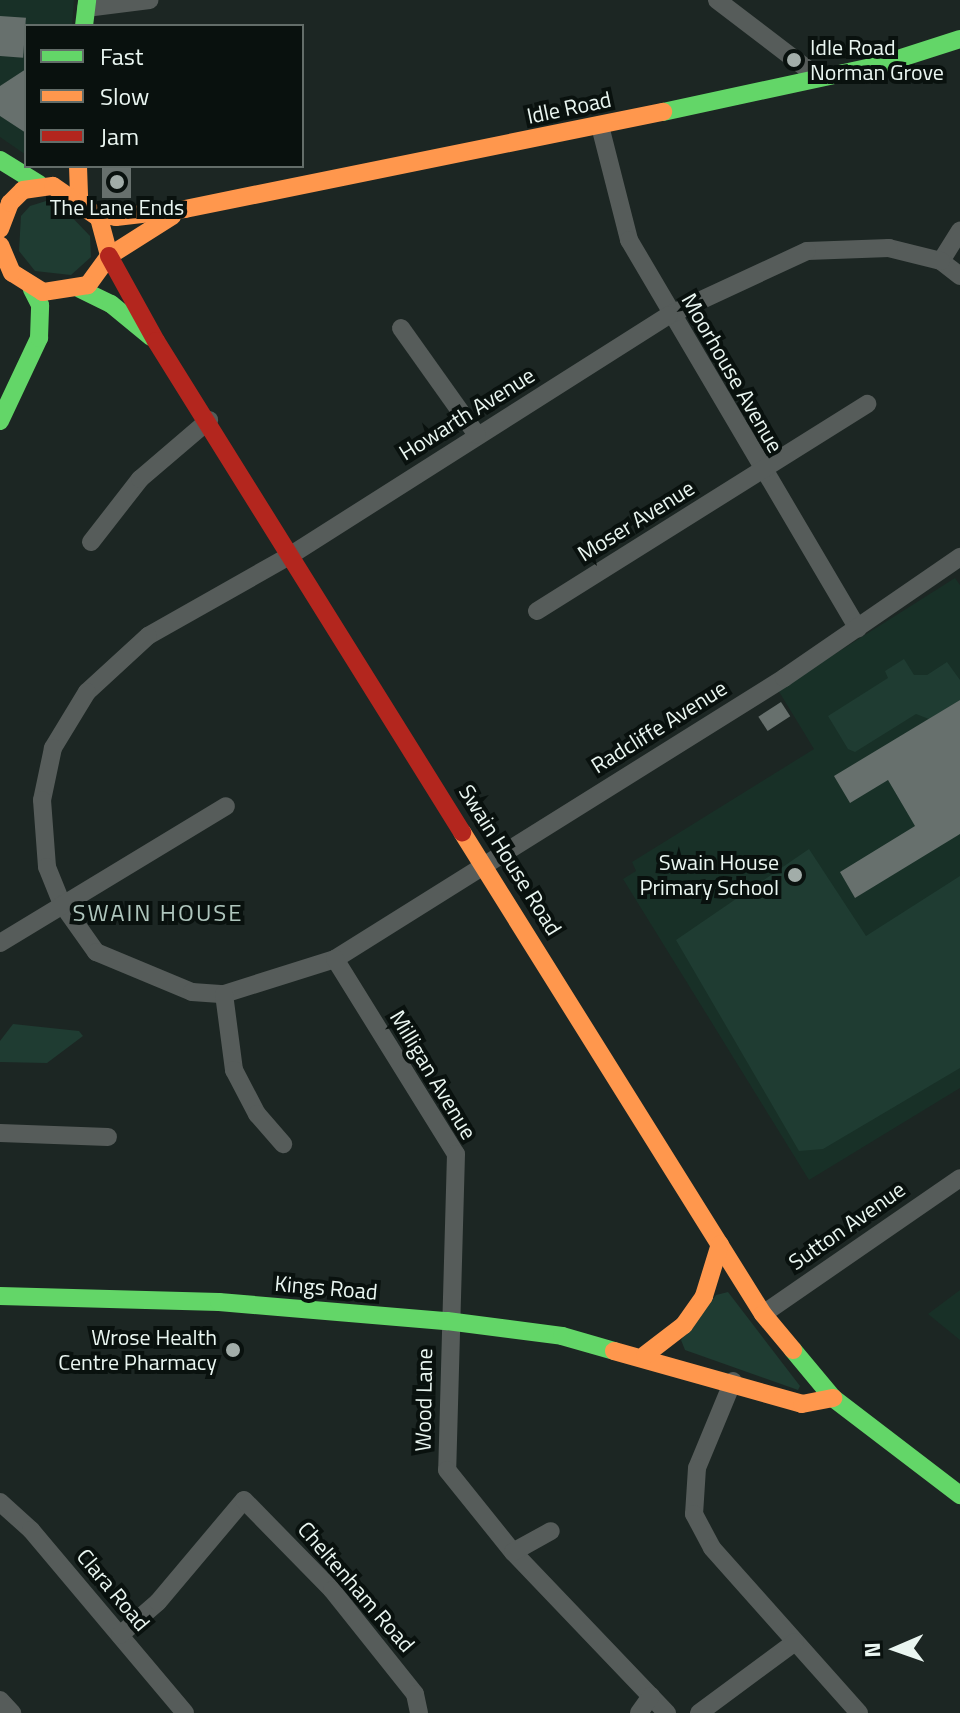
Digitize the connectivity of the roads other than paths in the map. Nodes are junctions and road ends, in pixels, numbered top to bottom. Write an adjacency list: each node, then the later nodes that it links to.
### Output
1 (149, 0): 3 (street)
2 (717, 0): 5 (street)
3 (86, 11)
4 (960, 39): 5 (street, Idle Road)
5 (819, 78): 6 (street, Idle Road)
6 (600, 126): 12 (street, Idle Road); 23 (street, Moorhouse Avenue)
7 (0, 160): 10 (street)
8 (56, 168): 10 (street)
9 (78, 168): 11 (street)
10 (40, 184): 11 (street); 14 (street)
11 (79, 199): 13 (street)
12 (185, 209): 13 (street, Idle Road); 17 (street, Idle Road)
13 (94, 213): 17 (street, Swain House Road)
14 (1, 217)
15 (960, 230): 18 (street)
16 (0, 245): 19 (street)
17 (109, 256): 22 (street, Idle Road); 26 (street, Swain House Road)
18 (941, 261): 20 (street); 23 (street, Howarth Avenue)
19 (6, 271): 21 (street)
20 (960, 276)
21 (32, 289): 22 (street); 25 (street)
22 (76, 290): 25 (street, Idle Road); 26 (street, Swain House Road)
23 (669, 315): 30 (street, Howarth Avenue); 31 (street, Moorhouse Avenue)
24 (401, 328): 30 (street)
25 (39, 338): 29 (street, Idle Road)
26 (156, 341): 28 (street, Swain House Road)
27 (867, 404): 31 (street, Moser Avenue)
28 (209, 420): 32 (street); 33 (street, Swain House Road)
29 (0, 421)
30 (477, 435): 33 (street, Howarth Avenue)
31 (761, 471): 35 (street, Moser Avenue); 36 (street, Moorhouse Avenue)
32 (91, 542)
33 (291, 555): 38 (street, Swain House Road); 39 (street, Howarth Avenue)
34 (960, 557): 36 (street, Radcliffe Avenue)
35 (537, 611)
36 (858, 629): 38 (street, Radcliffe Avenue)
37 (226, 806): 39 (street)
38 (486, 866): 41 (street, Radcliffe Avenue); 47 (street, Swain House Road)
39 (62, 904): 40 (street); 42 (street, Howarth Avenue)
40 (0, 943)
41 (335, 959): 42 (street, Radcliffe Avenue); 50 (street, Milligan Avenue)
42 (224, 994): 45 (street)
43 (0, 1133): 44 (street)
44 (108, 1137)
45 (283, 1144)
46 (960, 1178): 49 (street, Sutton Avenue)
47 (720, 1244): 49 (street, Swain House Road); 51 (street)
48 (0, 1296): 50 (street, Kings Road)
49 (763, 1314): 53 (street, Swain House Road)
50 (447, 1321): 51 (street, Kings Road); 57 (street, Wood Lane)
51 (645, 1355): 52 (street, Kings Road)
52 (733, 1381): 53 (street, Kings Road); 59 (street)
53 (833, 1398): 54 (street)
54 (960, 1495)
55 (0, 1502): 58 (street, Clara Road)
56 (551, 1531): 57 (street)
57 (513, 1552): 60 (street, Wood Lane)
58 (120, 1635): 63 (street, Clara Road); 64 (street, Cheltenham Road)
59 (795, 1642): 67 (street); 68 (street)
60 (651, 1696): 65 (street); 66 (street, Wood Lane)
61 (0, 1700): 62 (street)
62 (12, 1713)
63 (185, 1713)
64 (419, 1713)
65 (639, 1713)
66 (667, 1713)
67 (699, 1713)
68 (859, 1713)

